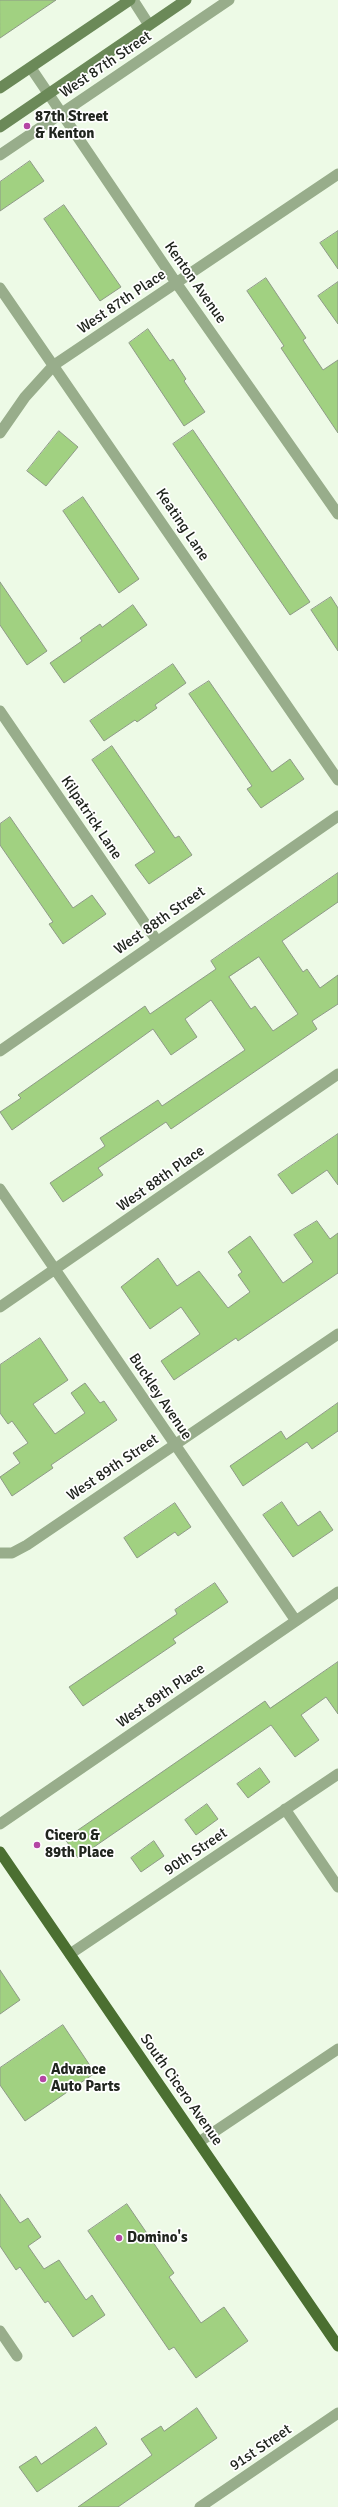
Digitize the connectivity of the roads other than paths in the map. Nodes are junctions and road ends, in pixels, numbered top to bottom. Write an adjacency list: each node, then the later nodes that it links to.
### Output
1 (131, 0): 4 (street); 5 (main road)
2 (186, 0): 4 (main road, West 87th Street)
3 (229, 0): 8 (street, West 87th Street)
4 (149, 25): 7 (main road, West 87th Street)
5 (31, 68): 6 (main road); 7 (street, Kenton Avenue)
6 (0, 88)
7 (49, 94): 8 (street, Kenton Avenue); 9 (main road, West 87th Street)
8 (62, 113): 10 (street, West 87th Street); 12 (street, Kenton Avenue)
9 (0, 127)
10 (0, 155)
11 (338, 174): 12 (street, West 87th Place)
12 (177, 284): 14 (street, West 87th Place); 16 (street, Kenton Avenue)
13 (0, 288): 14 (street, Keating Lane)
14 (54, 366): 15 (street, West 87th Place); 18 (street, Keating Lane)
15 (0, 433)
16 (338, 514)
17 (0, 711): 20 (street, Kilpatrick Lane)
18 (338, 780)
19 (338, 816): 20 (street, West 88th Street)
20 (157, 940): 21 (street, West 88th Street)
21 (0, 1051)
22 (338, 1074): 24 (street, West 88th Place)
23 (0, 1189): 24 (street, Buckley Avenue)
24 (55, 1270): 25 (street, West 88th Place); 27 (street, Buckley Avenue)
25 (0, 1307)
26 (338, 1334): 27 (street, West 89th Street)
27 (175, 1445): 28 (street, West 89th Street); 30 (street, Buckley Avenue)
28 (1, 1554)
29 (338, 1592): 30 (street, West 89th Place)
30 (296, 1621): 33 (street, West 89th Place)
31 (338, 1774): 32 (street, 90th Street)
32 (285, 1809): 35 (street); 36 (street, 90th Street)
33 (0, 1824)
34 (0, 1852): 36 (main road, South Cicero Avenue)
35 (338, 1887)
36 (70, 1954): 38 (main road, South Cicero Avenue)
37 (338, 2048): 38 (street)
38 (199, 2142): 40 (main road, South Cicero Avenue)
39 (0, 2331): 41 (street)
40 (338, 2346)
41 (17, 2356)
42 (338, 2413): 43 (street, 91st Street)
43 (200, 2507)

